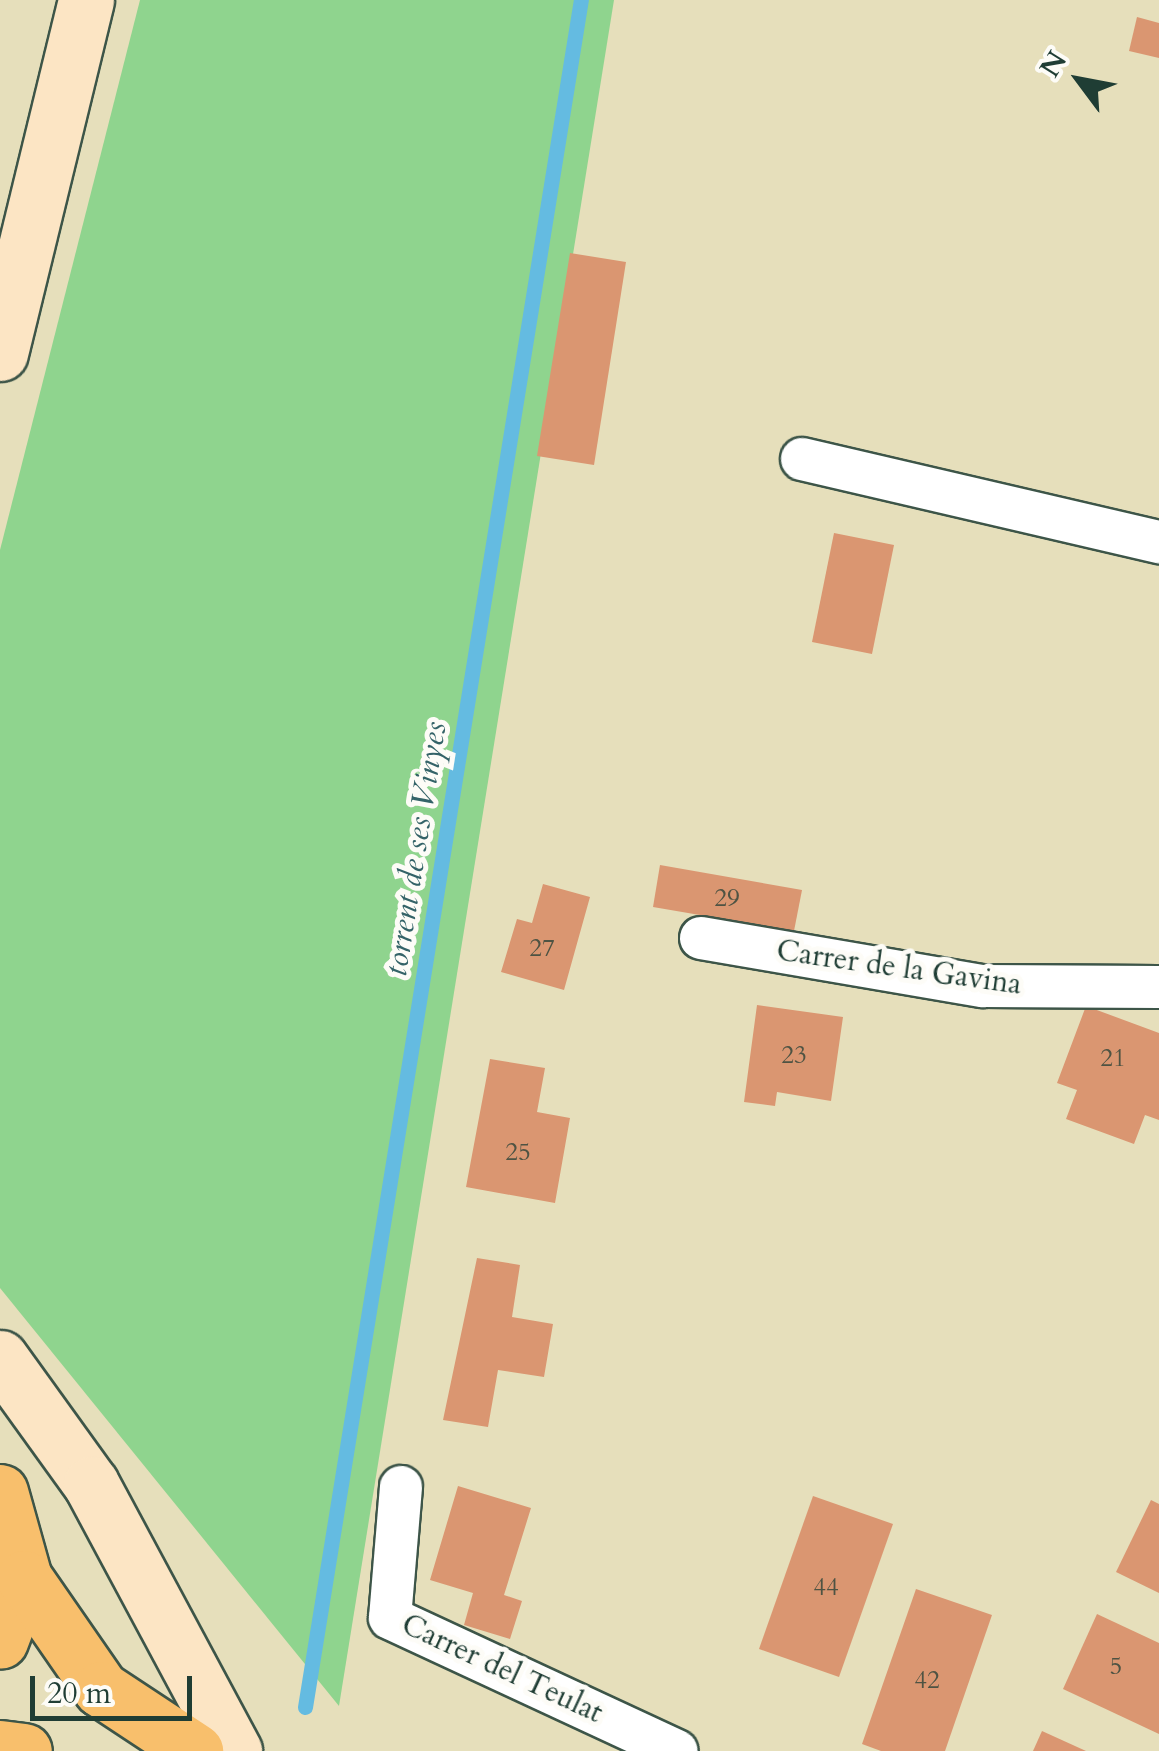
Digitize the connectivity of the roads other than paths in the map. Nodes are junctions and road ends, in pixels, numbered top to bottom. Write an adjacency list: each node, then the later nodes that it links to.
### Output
1 (86, 0): 2 (main road)
2 (0, 352)
3 (802, 459): 4 (street)
4 (1159, 542)
5 (701, 938): 6 (street, Carrer de la Gavina)
6 (1159, 987)
7 (0, 1358): 15 (main road)
8 (401, 1487): 16 (street, Carrer del Teulat)
9 (0, 1492): 10 (main road)
10 (24, 1578): 11 (main road); 14 (main road)
11 (0, 1641)
12 (0, 1748): 13 (main road)
13 (24, 1751)
14 (195, 1751)
15 (234, 1751)
16 (677, 1751)

